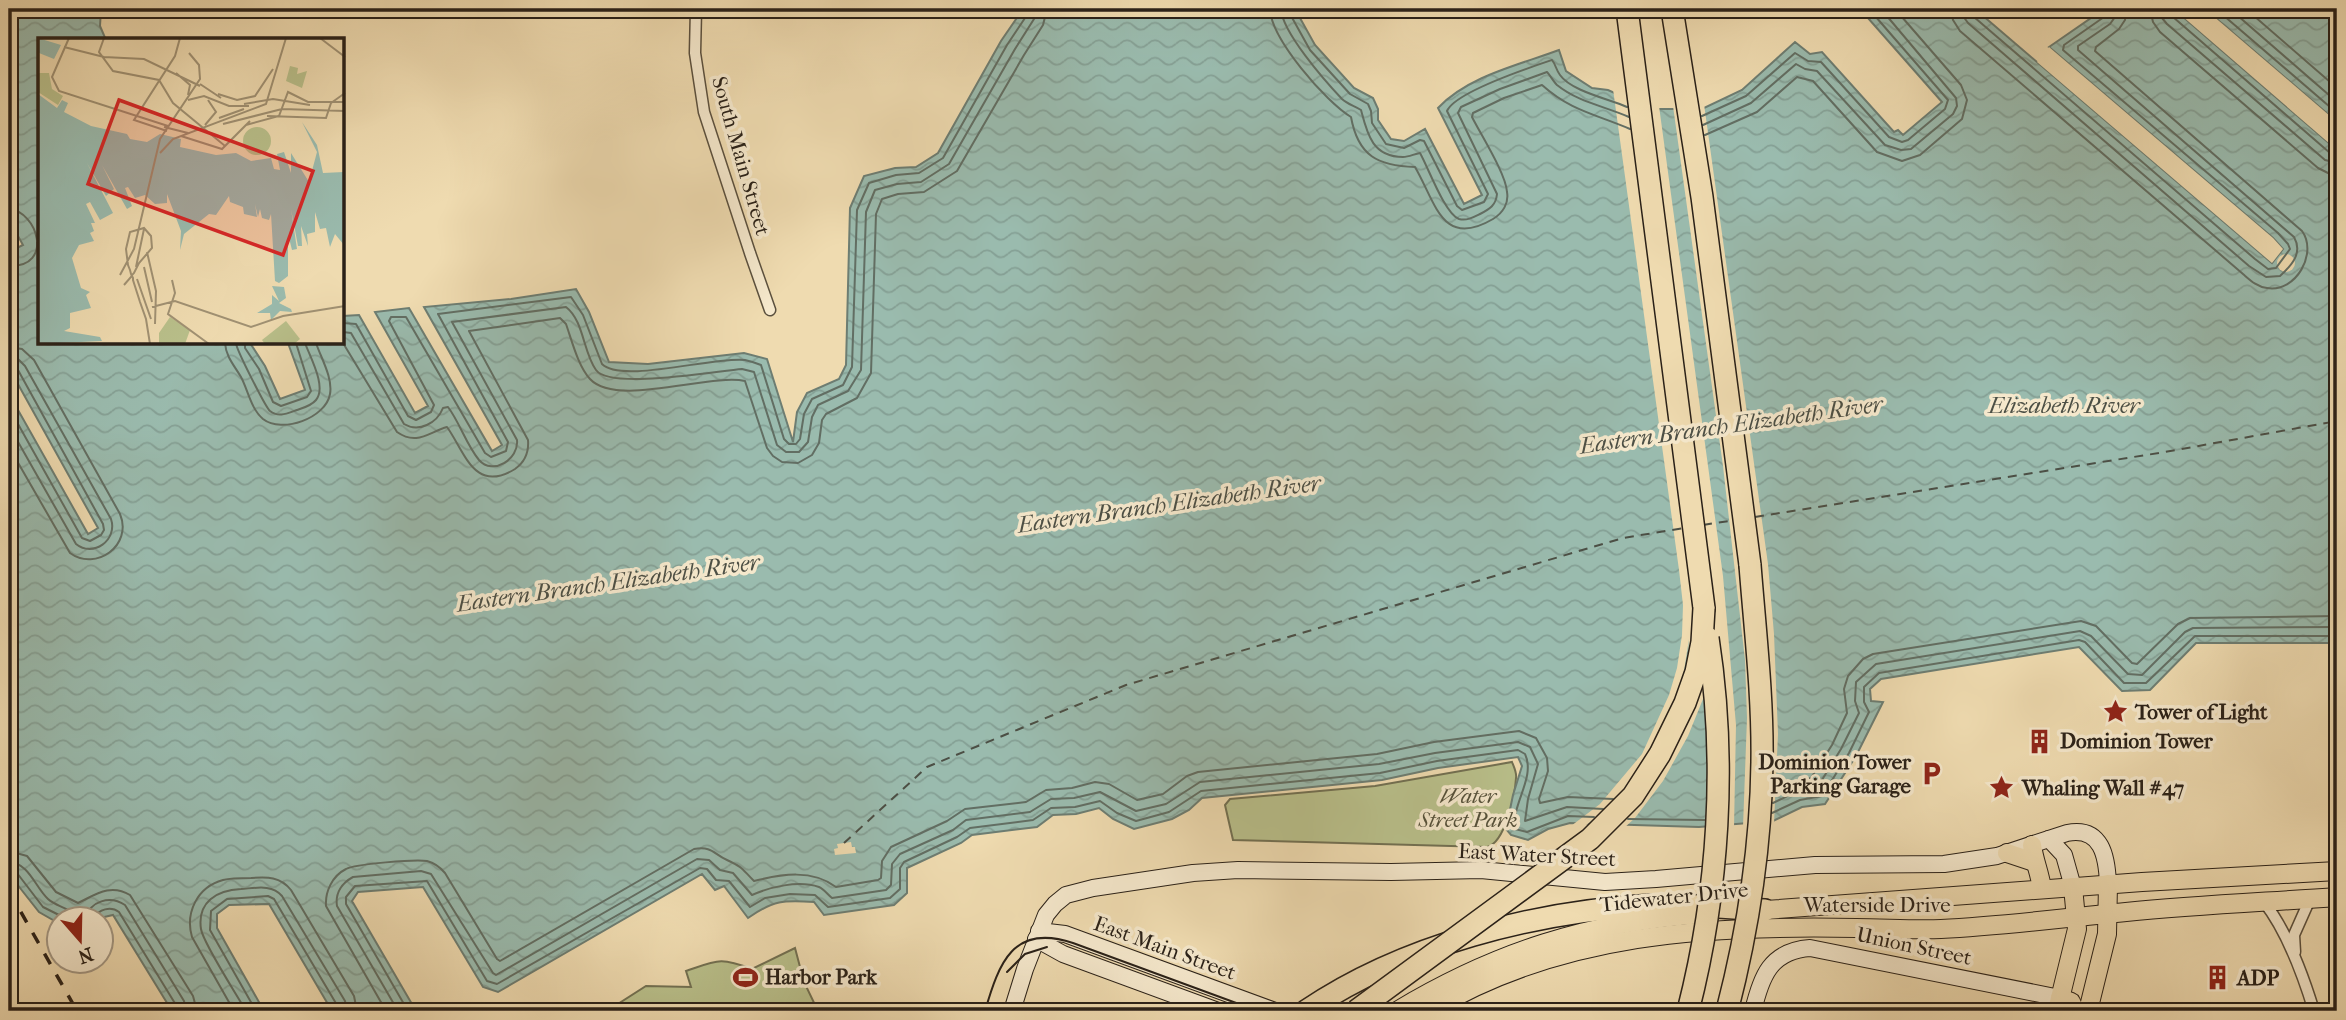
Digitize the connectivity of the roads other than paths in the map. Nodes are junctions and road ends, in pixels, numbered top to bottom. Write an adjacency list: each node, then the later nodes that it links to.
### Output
1 (696, 9): 6 (street, South Main Street)
2 (1627, 9): 7 (highway)
3 (1672, 9): 5 (highway)
4 (1680, 9): 5 (highway)
5 (1682, 63): 31 (highway, bridge)
6 (770, 310)
7 (1704, 608): 27 (highway, bridge); 30 (highway, bridge)
8 (2038, 849): 9 (main road); 11 (main road); 12 (main road); 13 (main road)
9 (2007, 853): 20 (main road, East Water Street)
10 (2337, 871): 11 (main road, Waterside Drive)
11 (2108, 884): 12 (main road, Waterside Drive); 18 (main road)
12 (2073, 887): 13 (main road, Waterside Drive); 19 (main road)
13 (2042, 889): 17 (main road, Waterside Drive)
14 (2337, 897): 15 (main road, Waterside Drive)
15 (2310, 899): 16 (main road, Waterside Drive); 21 (street)
16 (2263, 902): 18 (main road, Waterside Drive); 21 (street)
17 (1765, 910): 23 (highway); 28 (main road, Tidewater Drive)
18 (2109, 914): 19 (main road, Waterside Drive); 34 (main road)
19 (2077, 917): 22 (main road); 29 (main road, Waterside Drive)
20 (1037, 935): 24 (main road, East Water Street); 25 (main road, East Main Street); 26 (main road, East Main Street)
21 (2295, 959): 35 (street)
22 (2058, 1005): 32 (main road, Union Street); 33 (main road)
23 (1313, 1006)
24 (1012, 1011)
25 (1218, 1011)
26 (1275, 1011)
27 (1356, 1011)
28 (1396, 1011)
29 (1430, 1011)
30 (1688, 1011)
31 (1727, 1011)
32 (1753, 1011)
33 (2075, 1011)
34 (2088, 1011)
35 (2314, 1011)

